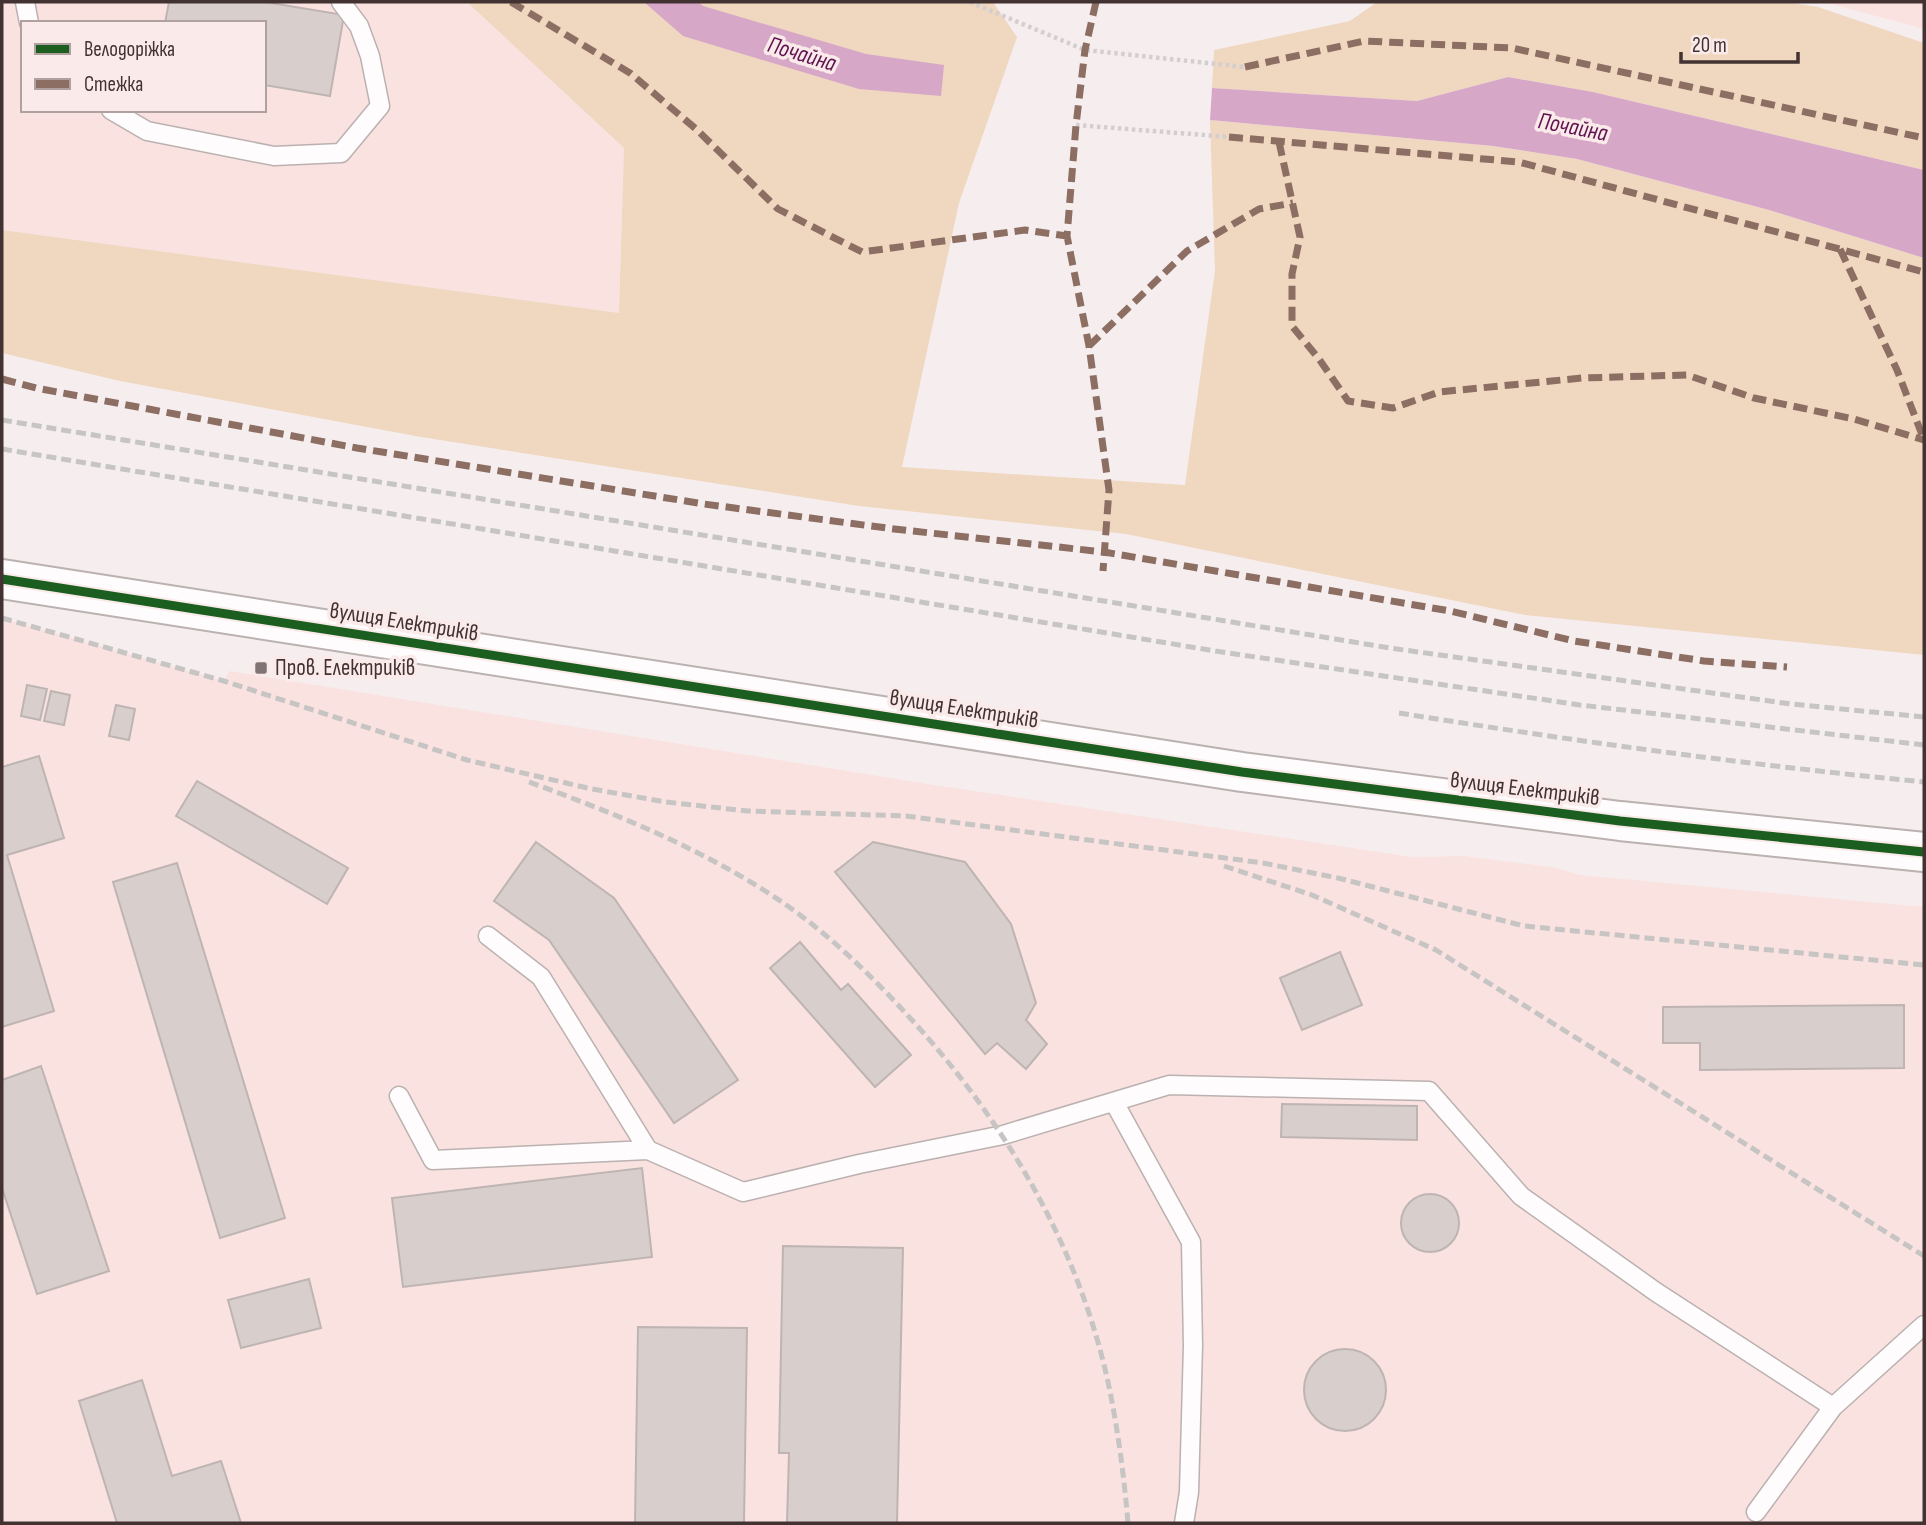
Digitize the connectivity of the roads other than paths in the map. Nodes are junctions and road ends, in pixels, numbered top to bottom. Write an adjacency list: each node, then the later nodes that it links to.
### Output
1 (24, 2): 3 (lane)
2 (341, 2): 4 (lane)
3 (29, 21)
4 (115, 112)
5 (2, 579): 6 (street, вулиця Електриків)
6 (1924, 852)
7 (488, 936): 10 (lane)
8 (399, 1096): 10 (lane)
9 (1114, 1102): 10 (lane); 12 (lane); 14 (lane)
10 (648, 1150)
11 (1924, 1325): 12 (lane)
12 (1833, 1407): 13 (lane)
13 (1756, 1512)
14 (1184, 1523)

